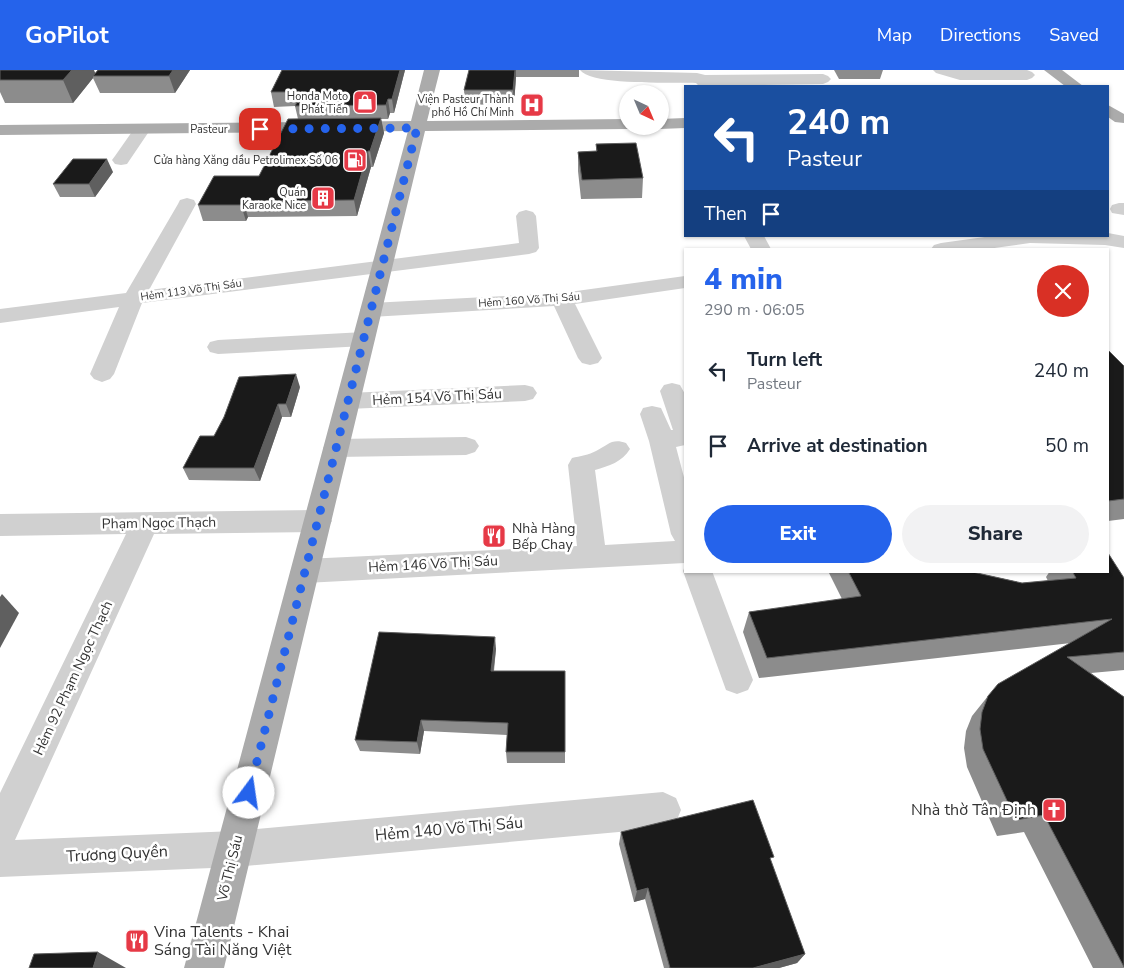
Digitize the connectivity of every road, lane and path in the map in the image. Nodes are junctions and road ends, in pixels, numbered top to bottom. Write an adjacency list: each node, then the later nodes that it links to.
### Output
1 (432, 70): 12 (main road, Võ Thị Sáu)
2 (588, 70): 7 (street)
3 (941, 70): 5 (street)
4 (1052, 70): 8 (main road)
5 (1027, 75)
6 (823, 78): 7 (street)
7 (706, 83)
8 (1074, 85)
9 (619, 124): 12 (main road, Pasteur)
10 (669, 124): 11 (main road)
11 (684, 124)
12 (417, 128): 14 (main road, Pasteur); 22 (main road, Võ Thị Sáu)
13 (0, 130): 14 (main road, Pasteur)
14 (142, 130): 15 (street)
15 (121, 160)
16 (187, 204): 24 (street)
17 (526, 216): 22 (street, Hẻm 113 Võ Thị Sáu)
18 (1030, 237): 20 (street)
19 (1030, 237): 21 (street)
20 (1124, 242)
21 (948, 248)
22 (382, 267): 24 (street, Hẻm 113 Võ Thị Sáu); 26 (main road, Võ Thị Sáu)
23 (684, 282): 25 (street, Hẻm 160 Võ Thị Sáu)
24 (133, 298): 27 (street, Hẻm 113 Võ Thị Sáu); 31 (street)
25 (562, 299): 26 (street, Hẻm 160 Võ Thị Sáu); 30 (street)
26 (371, 310): 28 (main road, Võ Thị Sáu)
27 (0, 316)
28 (364, 339): 29 (street); 34 (main road, Võ Thị Sáu)
29 (218, 347)
30 (590, 358)
31 (102, 374)
32 (672, 392): 36 (street)
33 (525, 393): 34 (street, Hẻm 154 Võ Thị Sáu)
34 (348, 401): 39 (main road, Võ Thị Sáu)
35 (652, 414): 37 (street)
36 (684, 425)
37 (673, 438): 44 (street)
38 (466, 446): 39 (street)
39 (336, 448): 41 (main road, Võ Thị Sáu)
40 (617, 449): 46 (street)
41 (318, 521): 42 (street, Phạm Ngọc Thạch); 47 (main road, Võ Thị Sáu)
42 (145, 523): 43 (street, Phạm Ngọc Thạch); 51 (street, Hẻm 92 Phạm Ngọc Thạch)
43 (0, 525)
44 (684, 526)
45 (684, 552): 46 (street, Hẻm 146 Võ Thị Sáu)
46 (592, 556): 47 (street, Hẻm 146 Võ Thị Sáu)
47 (305, 572): 52 (main road, Võ Thị Sáu)
48 (698, 573): 49 (street)
49 (737, 680)
50 (663, 810): 52 (street, Hẻm 140 Võ Thị Sáu)
51 (0, 832)
52 (235, 848): 53 (street, Trương Quyền); 54 (main road, Võ Thị Sáu)
53 (0, 859)
54 (204, 968)

